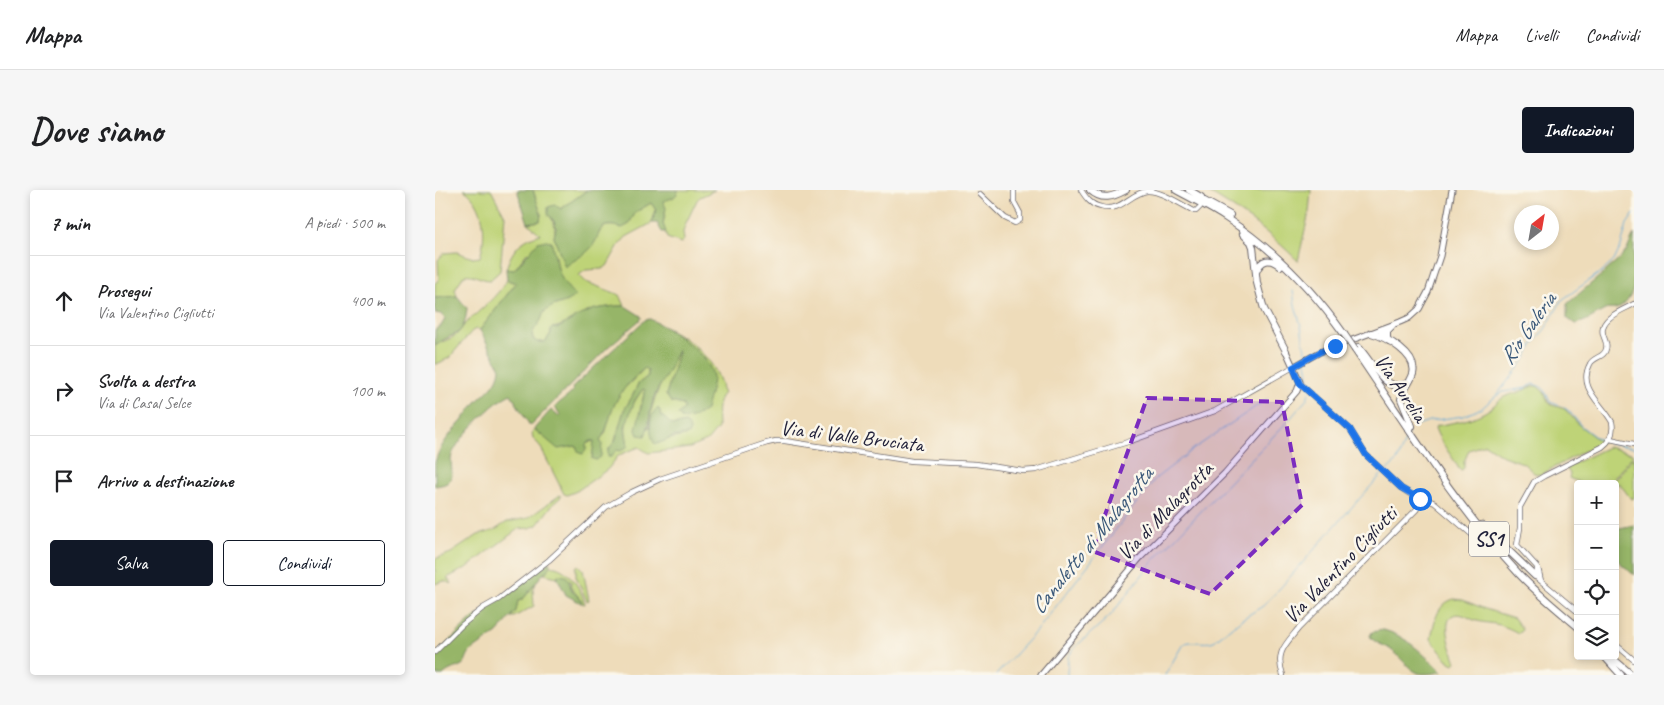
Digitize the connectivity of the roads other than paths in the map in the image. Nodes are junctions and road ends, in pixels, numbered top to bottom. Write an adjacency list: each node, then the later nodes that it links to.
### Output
1 (1014, 190): 11 (street)
2 (1081, 190): 13 (street)
3 (1090, 190): 12 (highway)
4 (1121, 190): 12 (highway)
5 (1126, 190): 12 (highway)
6 (1171, 190): 13 (highway)
7 (1175, 190): 15 (highway, Via Aurelia / SS1)
8 (1184, 190): 14 (highway, Via Aurelia / SS1)
9 (1189, 190): 14 (highway)
10 (1452, 190): 20 (main road)
11 (980, 194)
12 (1115, 196)
13 (1200, 206): 15 (highway)
14 (1217, 207): 22 (highway, Via Aurelia / SS1)
15 (1223, 216): 16 (highway, Via Aurelia / SS1)
16 (1231, 221): 17 (highway); 18 (highway, Via Aurelia / SS1)
17 (1255, 273): 18 (highway); 26 (highway)
18 (1307, 288): 22 (highway, Via Aurelia / SS1)
19 (1634, 304): 31 (street)
20 (1391, 326): 21 (main road); 24 (highway)
21 (1381, 330): 23 (main road); 24 (highway)
22 (1345, 333): 25 (highway, Via Aurelia / SS1)
23 (1371, 333): 24 (highway); 27 (main road)
24 (1387, 339): 28 (highway)
25 (1357, 349): 28 (highway); 30 (highway, Via Aurelia / SS1)
26 (1286, 352): 27 (main road)
27 (1293, 367): 29 (main road); 44 (street, Via di Valle Bruciata)
28 (1411, 379): 30 (highway)
29 (1300, 384): 34 (street, Via Valentino Cigliutti); 50 (main road, Via di Malagrotta)
30 (1408, 424): 32 (highway, Via Aurelia / SS1)
31 (1608, 442): 33 (street); 37 (street)
32 (1421, 443): 35 (highway, Via Aurelia / SS1); 41 (highway, Via Aurelia / SS1)
33 (1634, 444)
34 (1423, 500): 36 (street); 51 (street, Via Valentino Cigliutti)
35 (1482, 525): 38 (highway); 42 (highway, Via Aurelia / SS1)
36 (1489, 550)
37 (1537, 566): 38 (street); 39 (street)
38 (1535, 576): 39 (street)
39 (1541, 581): 40 (street)
40 (1574, 609)
41 (1574, 621)
42 (1574, 621)
43 (1619, 647): 48 (street)
44 (435, 652)
45 (1619, 659): 49 (highway)
46 (1607, 660): 52 (highway)
47 (1614, 660): 53 (highway)
48 (1634, 660)
49 (1634, 672)
50 (1041, 675)
51 (1283, 675)
52 (1621, 675)
53 (1631, 675)

